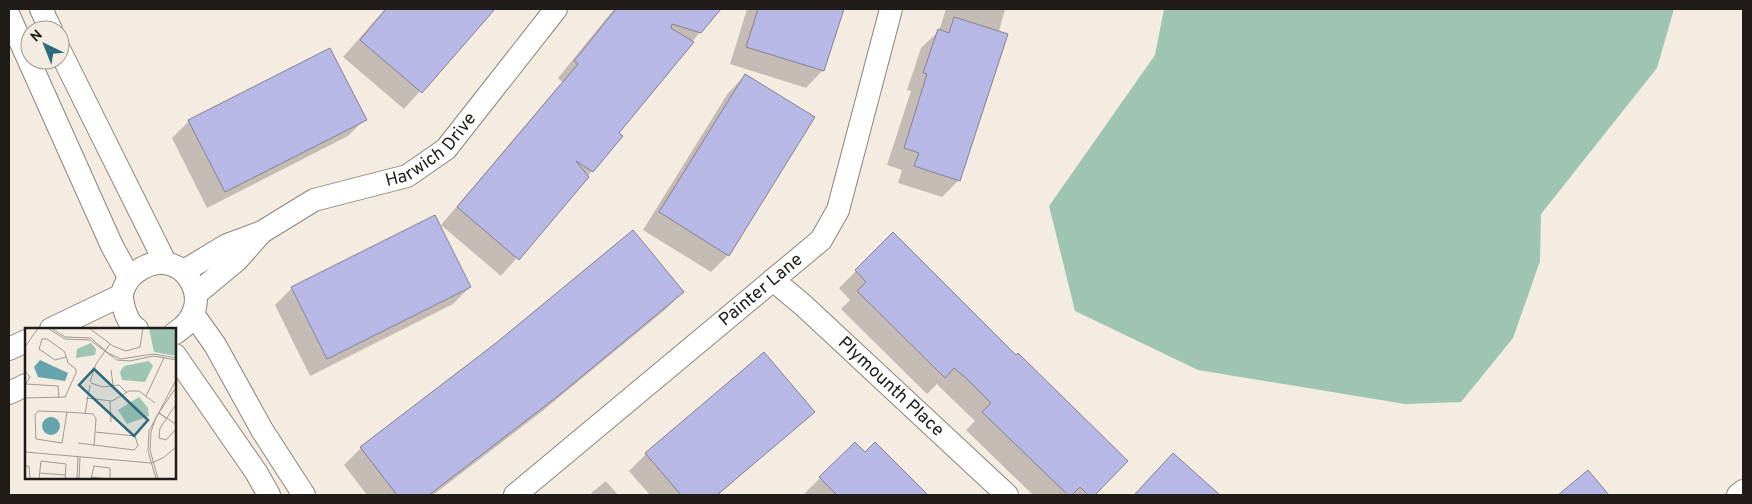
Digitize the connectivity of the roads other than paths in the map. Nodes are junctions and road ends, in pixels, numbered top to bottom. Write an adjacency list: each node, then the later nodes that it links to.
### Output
1 (556, 9): 5 (street, Harwich Drive)
2 (891, 9): 7 (street, Painter Lane)
3 (9, 16): 8 (street)
4 (70, 69): 6 (street)
5 (262, 232): 6 (street, Harwich Drive); 9 (street, Harwich Drive)
6 (174, 267): 8 (street, Harwich Drive); 9 (street)
7 (774, 280): 21 (street, Painter Lane); 22 (street, Plymounth Place)
8 (126, 286): 10 (street, Harwich Drive); 11 (street)
9 (195, 304): 12 (street, Harwich Drive); 20 (street)
10 (53, 328)
11 (136, 328)
12 (176, 332)
13 (25, 341): 14 (street)
14 (9, 349)
15 (176, 356): 19 (street)
16 (25, 385): 17 (street)
17 (9, 393)
18 (1743, 491): 23 (street)
19 (269, 495)
20 (304, 495)
21 (515, 495)
22 (1007, 495)
23 (1738, 495)

